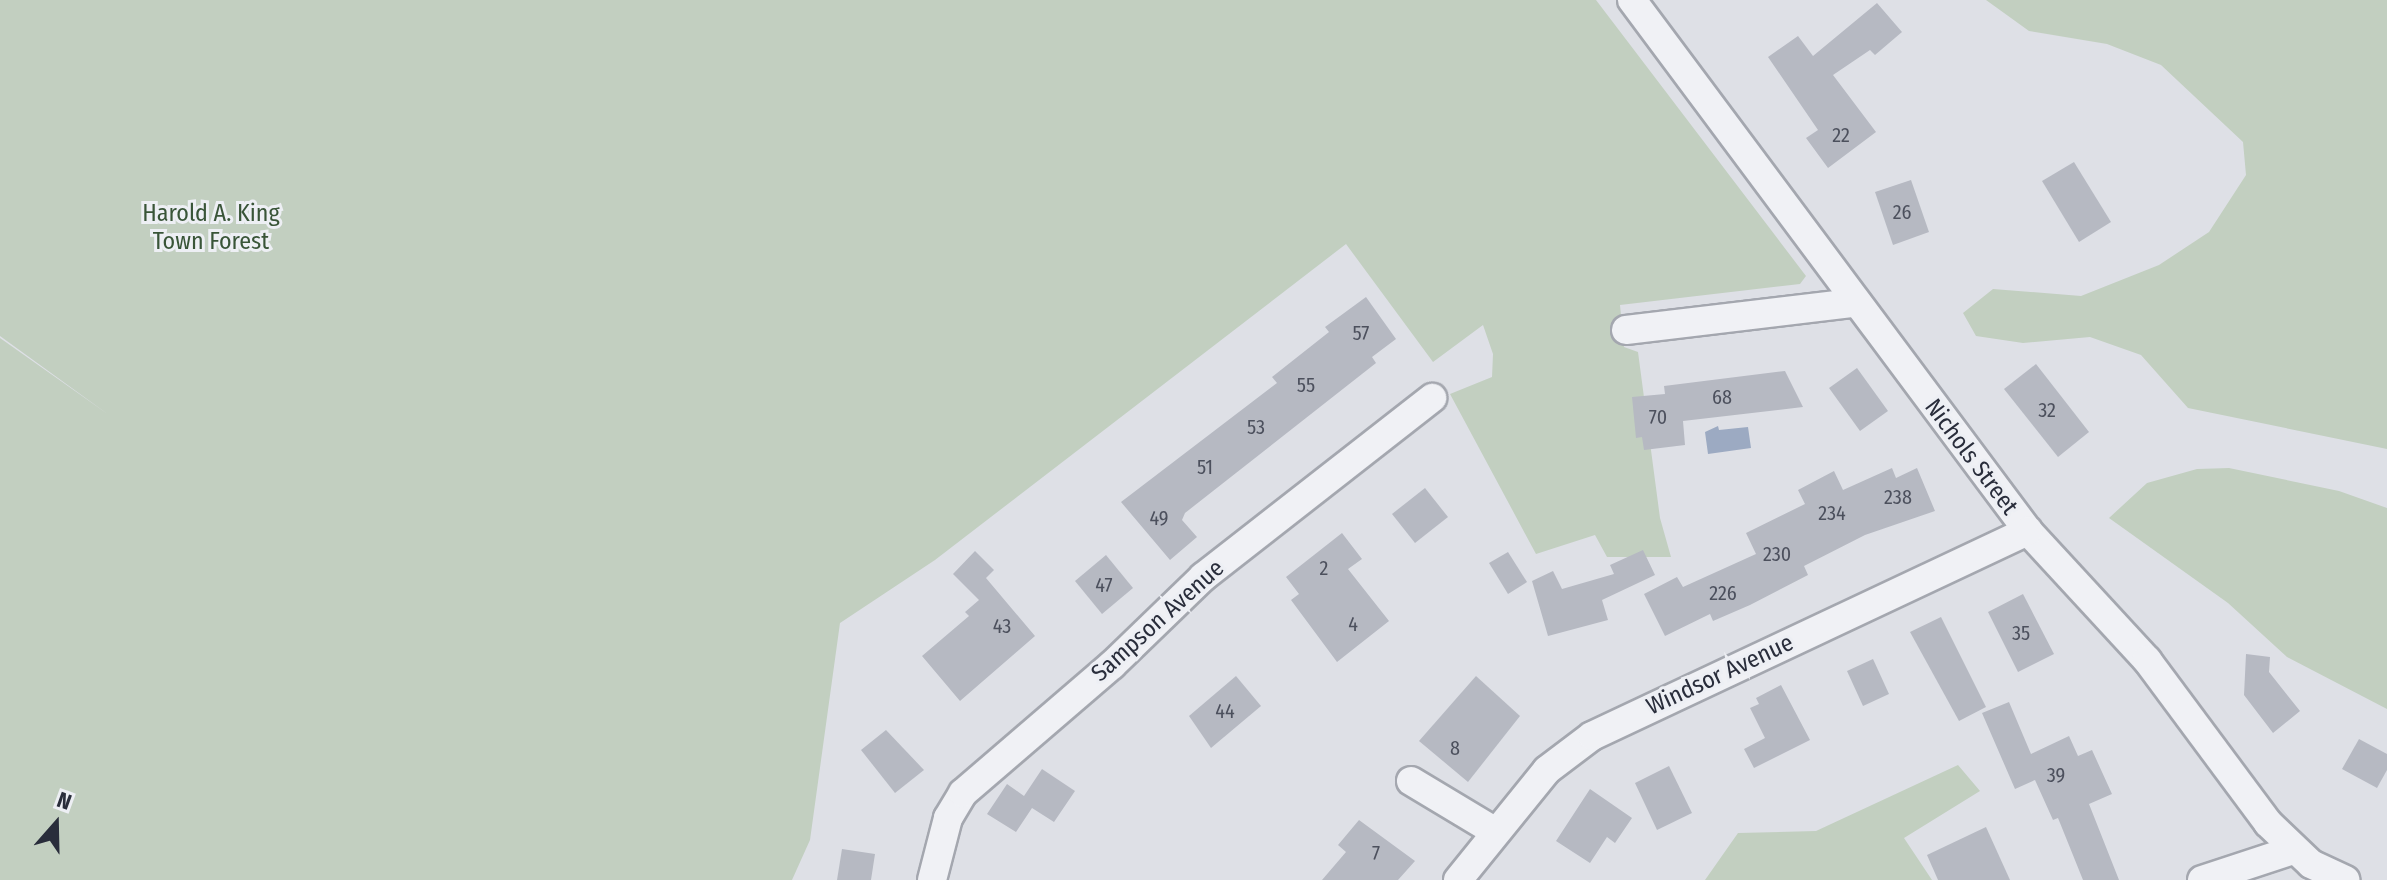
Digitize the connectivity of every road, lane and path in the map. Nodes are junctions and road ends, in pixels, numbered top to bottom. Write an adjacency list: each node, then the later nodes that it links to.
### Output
1 (1632, 0): 2 (street, Nichols Street)
2 (1853, 303): 3 (street); 5 (street, Nichols Street)
3 (1626, 330)
4 (1432, 398): 9 (street, Sampson Avenue)
5 (2028, 531): 7 (street, Windsor Avenue); 8 (street, Nichols Street)
6 (1411, 781): 7 (street)
7 (1496, 832): 10 (street, Windsor Avenue)
8 (2293, 850): 11 (street); 12 (street, Nichols Street)
9 (932, 880)
10 (1458, 880)
11 (2202, 880)
12 (2345, 880)

